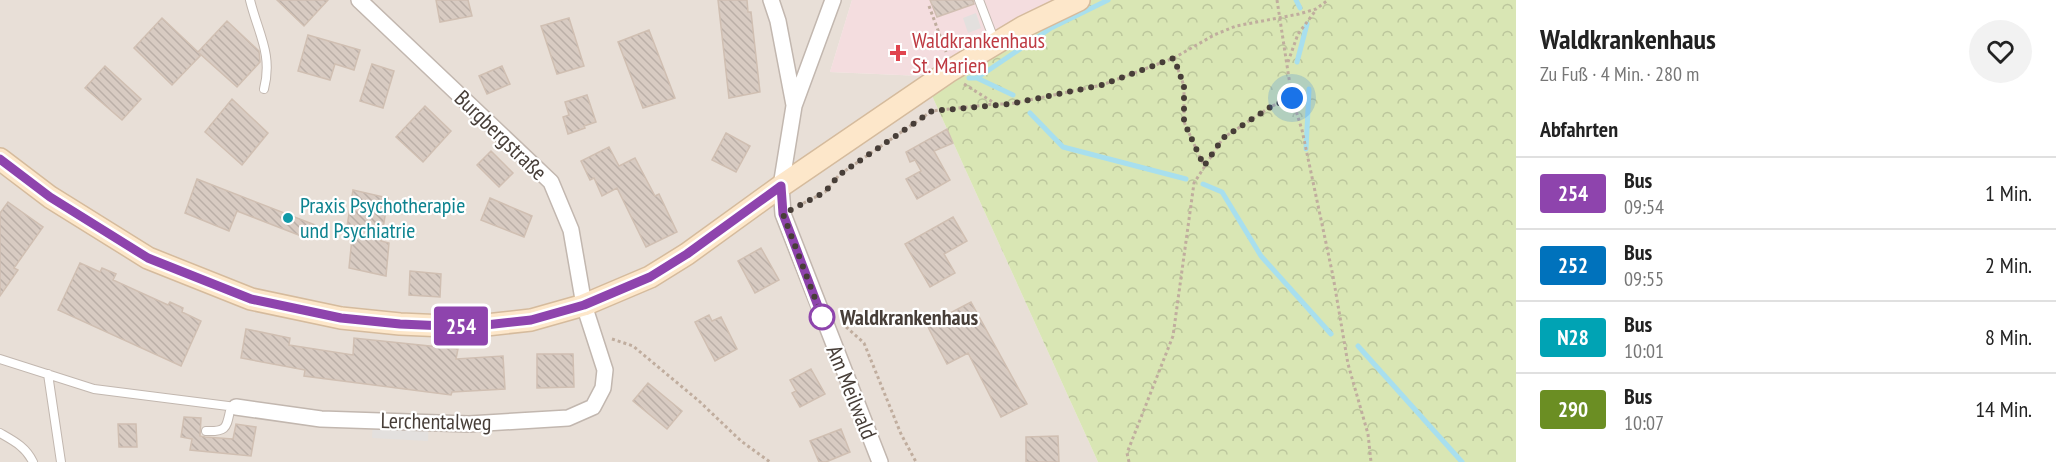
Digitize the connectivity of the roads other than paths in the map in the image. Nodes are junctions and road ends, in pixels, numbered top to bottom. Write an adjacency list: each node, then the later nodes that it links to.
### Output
1 (250, 0): 8 (lane)
2 (359, 0): 12 (street, Burgbergstraße)
3 (771, 0): 9 (street)
4 (832, 0): 9 (street)
5 (979, 0): 7 (lane)
6 (1079, 0): 7 (street)
7 (996, 43): 11 (street)
8 (264, 89)
9 (794, 106): 11 (street, Am Meilwald)
10 (0, 159): 12 (street)
11 (781, 186): 12 (street); 20 (street, Am Meilwald)
12 (584, 305): 15 (street, Lerchentalweg)
13 (0, 358): 14 (lane, Lerchentalweg)
14 (48, 374): 15 (lane, Lerchentalweg); 19 (lane)
15 (234, 407): 16 (lane)
16 (206, 431)
17 (0, 433): 18 (lane)
18 (33, 462)
19 (61, 462)
20 (880, 462)

